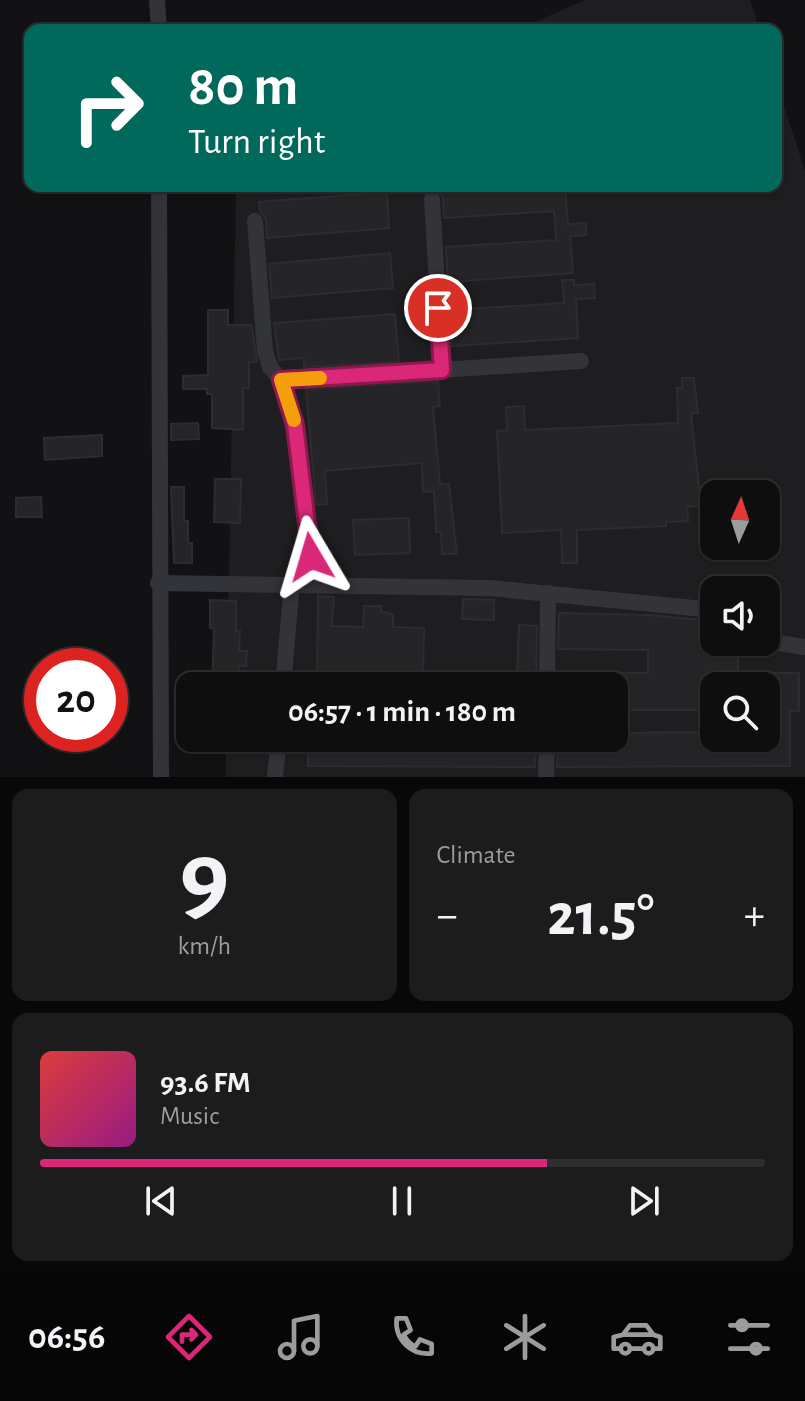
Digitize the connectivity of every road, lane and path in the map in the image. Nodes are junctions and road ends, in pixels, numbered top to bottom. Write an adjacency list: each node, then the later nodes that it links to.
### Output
1 (157, 0): 2 (street)
2 (159, 24)
3 (159, 192): 9 (street)
4 (432, 199): 7 (street)
5 (255, 221): 8 (street)
6 (581, 361): 7 (street)
7 (442, 370): 8 (street)
8 (281, 380): 11 (street)
9 (158, 583): 10 (street); 20 (street)
10 (292, 583): 11 (street); 16 (street)
11 (314, 584): 12 (street)
12 (548, 593): 13 (street); 17 (street)
13 (700, 609)
14 (780, 643): 15 (street)
15 (805, 647)
16 (284, 672)
17 (547, 672)
18 (278, 752): 21 (street)
19 (547, 752): 22 (street)
20 (161, 777)
21 (275, 777)
22 (546, 777)

